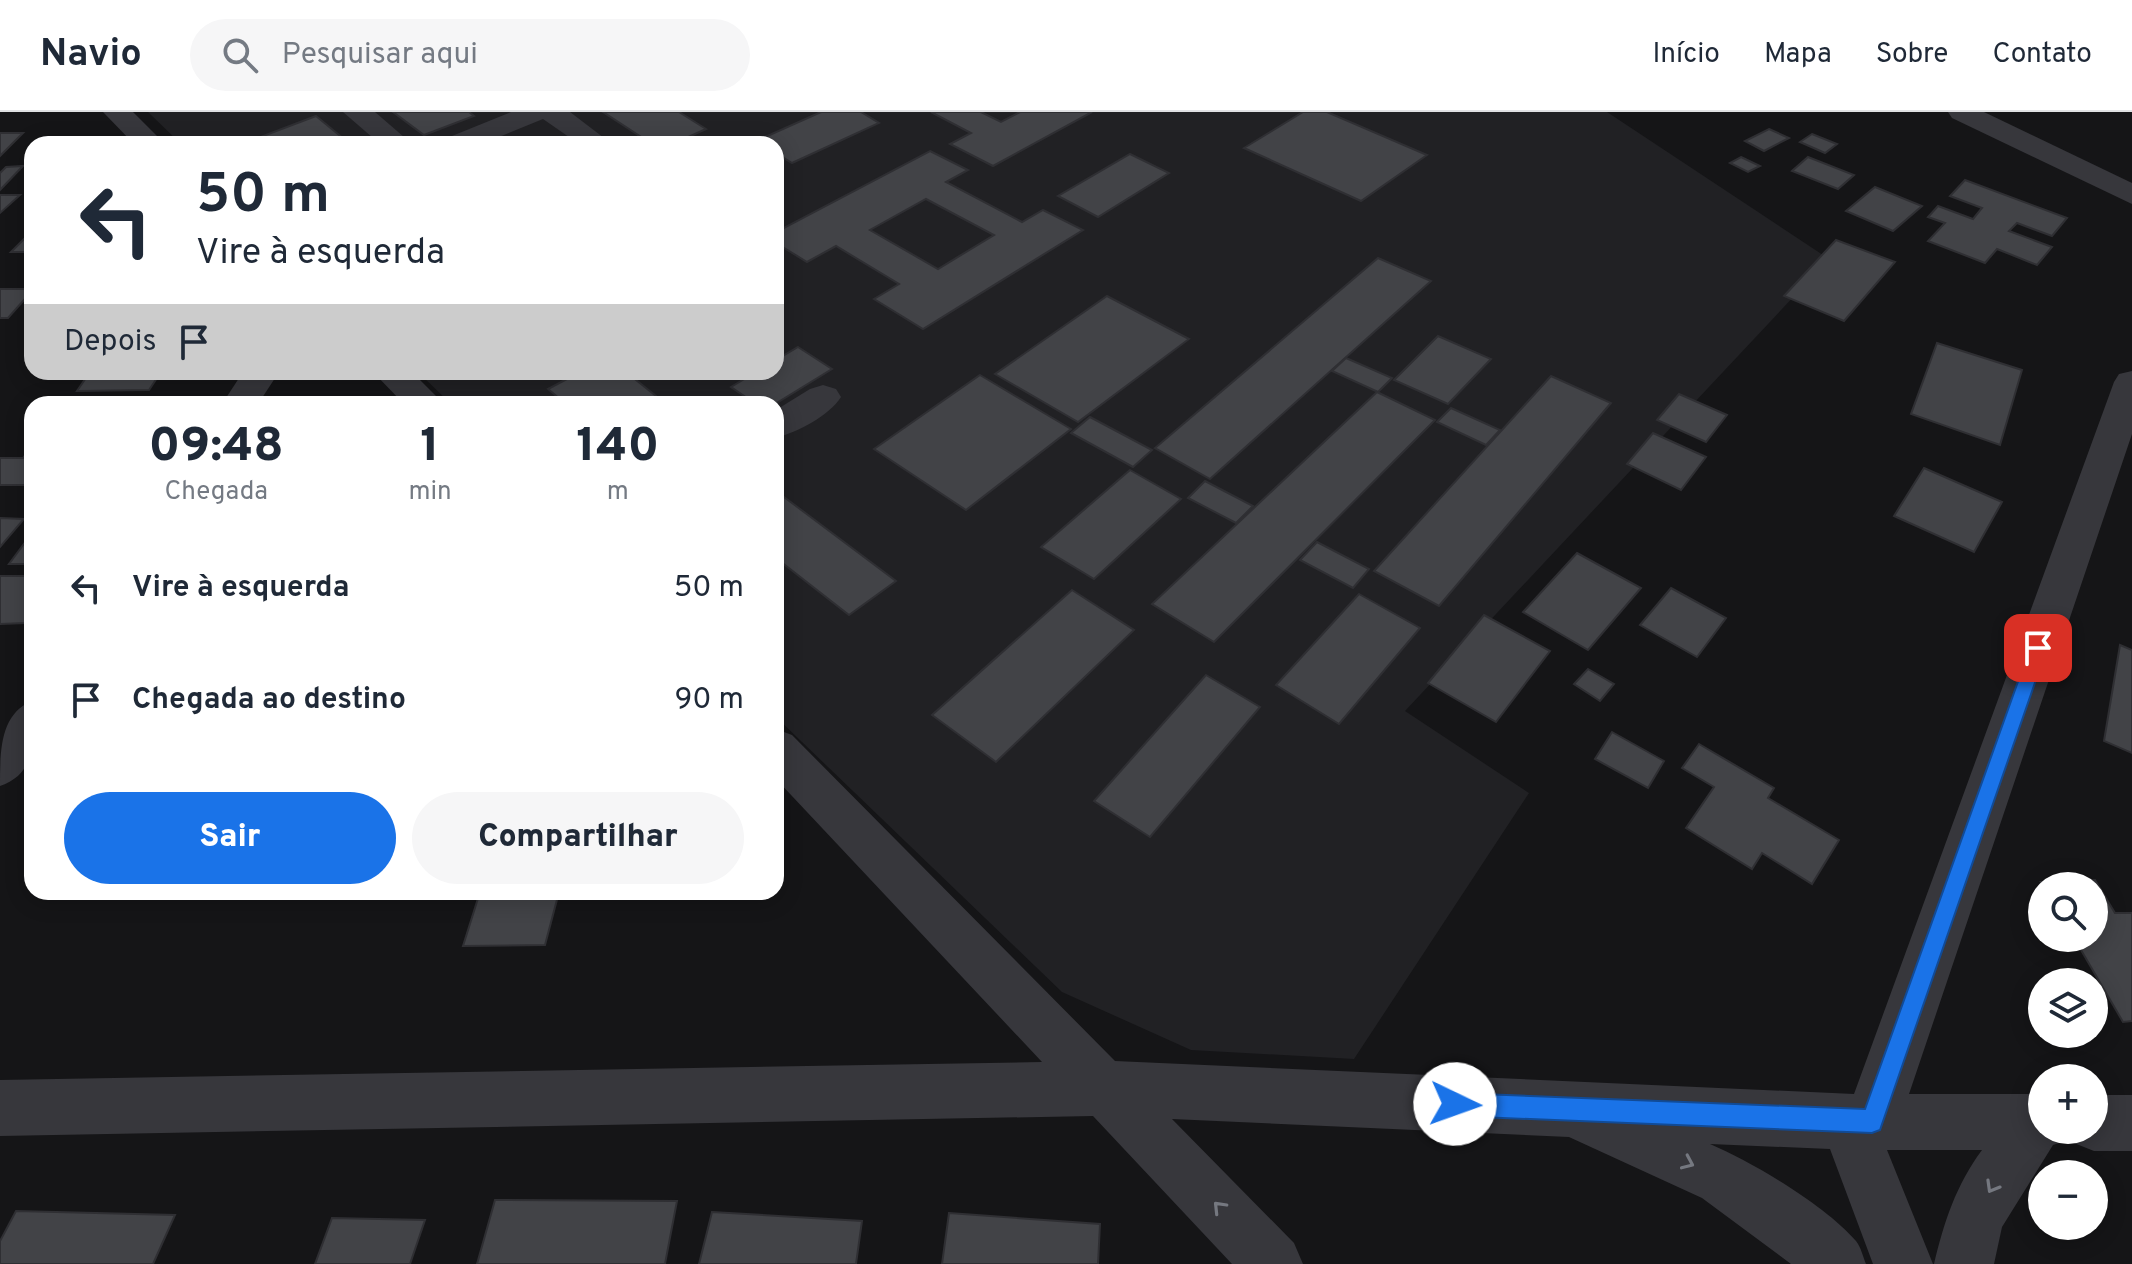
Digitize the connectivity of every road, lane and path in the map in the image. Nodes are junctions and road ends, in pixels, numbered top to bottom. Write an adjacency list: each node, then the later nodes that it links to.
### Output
1 (117, 112): 6 (street)
2 (357, 112): 7 (street)
3 (535, 112): 8 (street)
4 (551, 112): 9 (street)
5 (1962, 112): 10 (street)
6 (142, 136)
7 (388, 136)
8 (476, 136)
9 (586, 136)
10 (2132, 195)
11 (400, 380): 13 (street)
12 (2132, 382): 22 (street)
13 (417, 396)
14 (823, 397): 15 (street)
15 (784, 421)
16 (24, 731): 18 (street)
17 (784, 756): 19 (street)
18 (0, 767)
19 (1105, 1088): 20 (street); 21 (street); 27 (street, one-way to 19)
20 (0, 1108)
21 (1566, 1109): 22 (street); 28 (street, one-way to 28)
22 (1860, 1122): 23 (street); 29 (street)
23 (2028, 1122)
24 (2108, 1123): 25 (street)
25 (2132, 1123)
26 (2028, 1137): 30 (street, one-way to 30)
27 (1273, 1264)
28 (1836, 1264)
29 (1903, 1264)
30 (1964, 1264)

